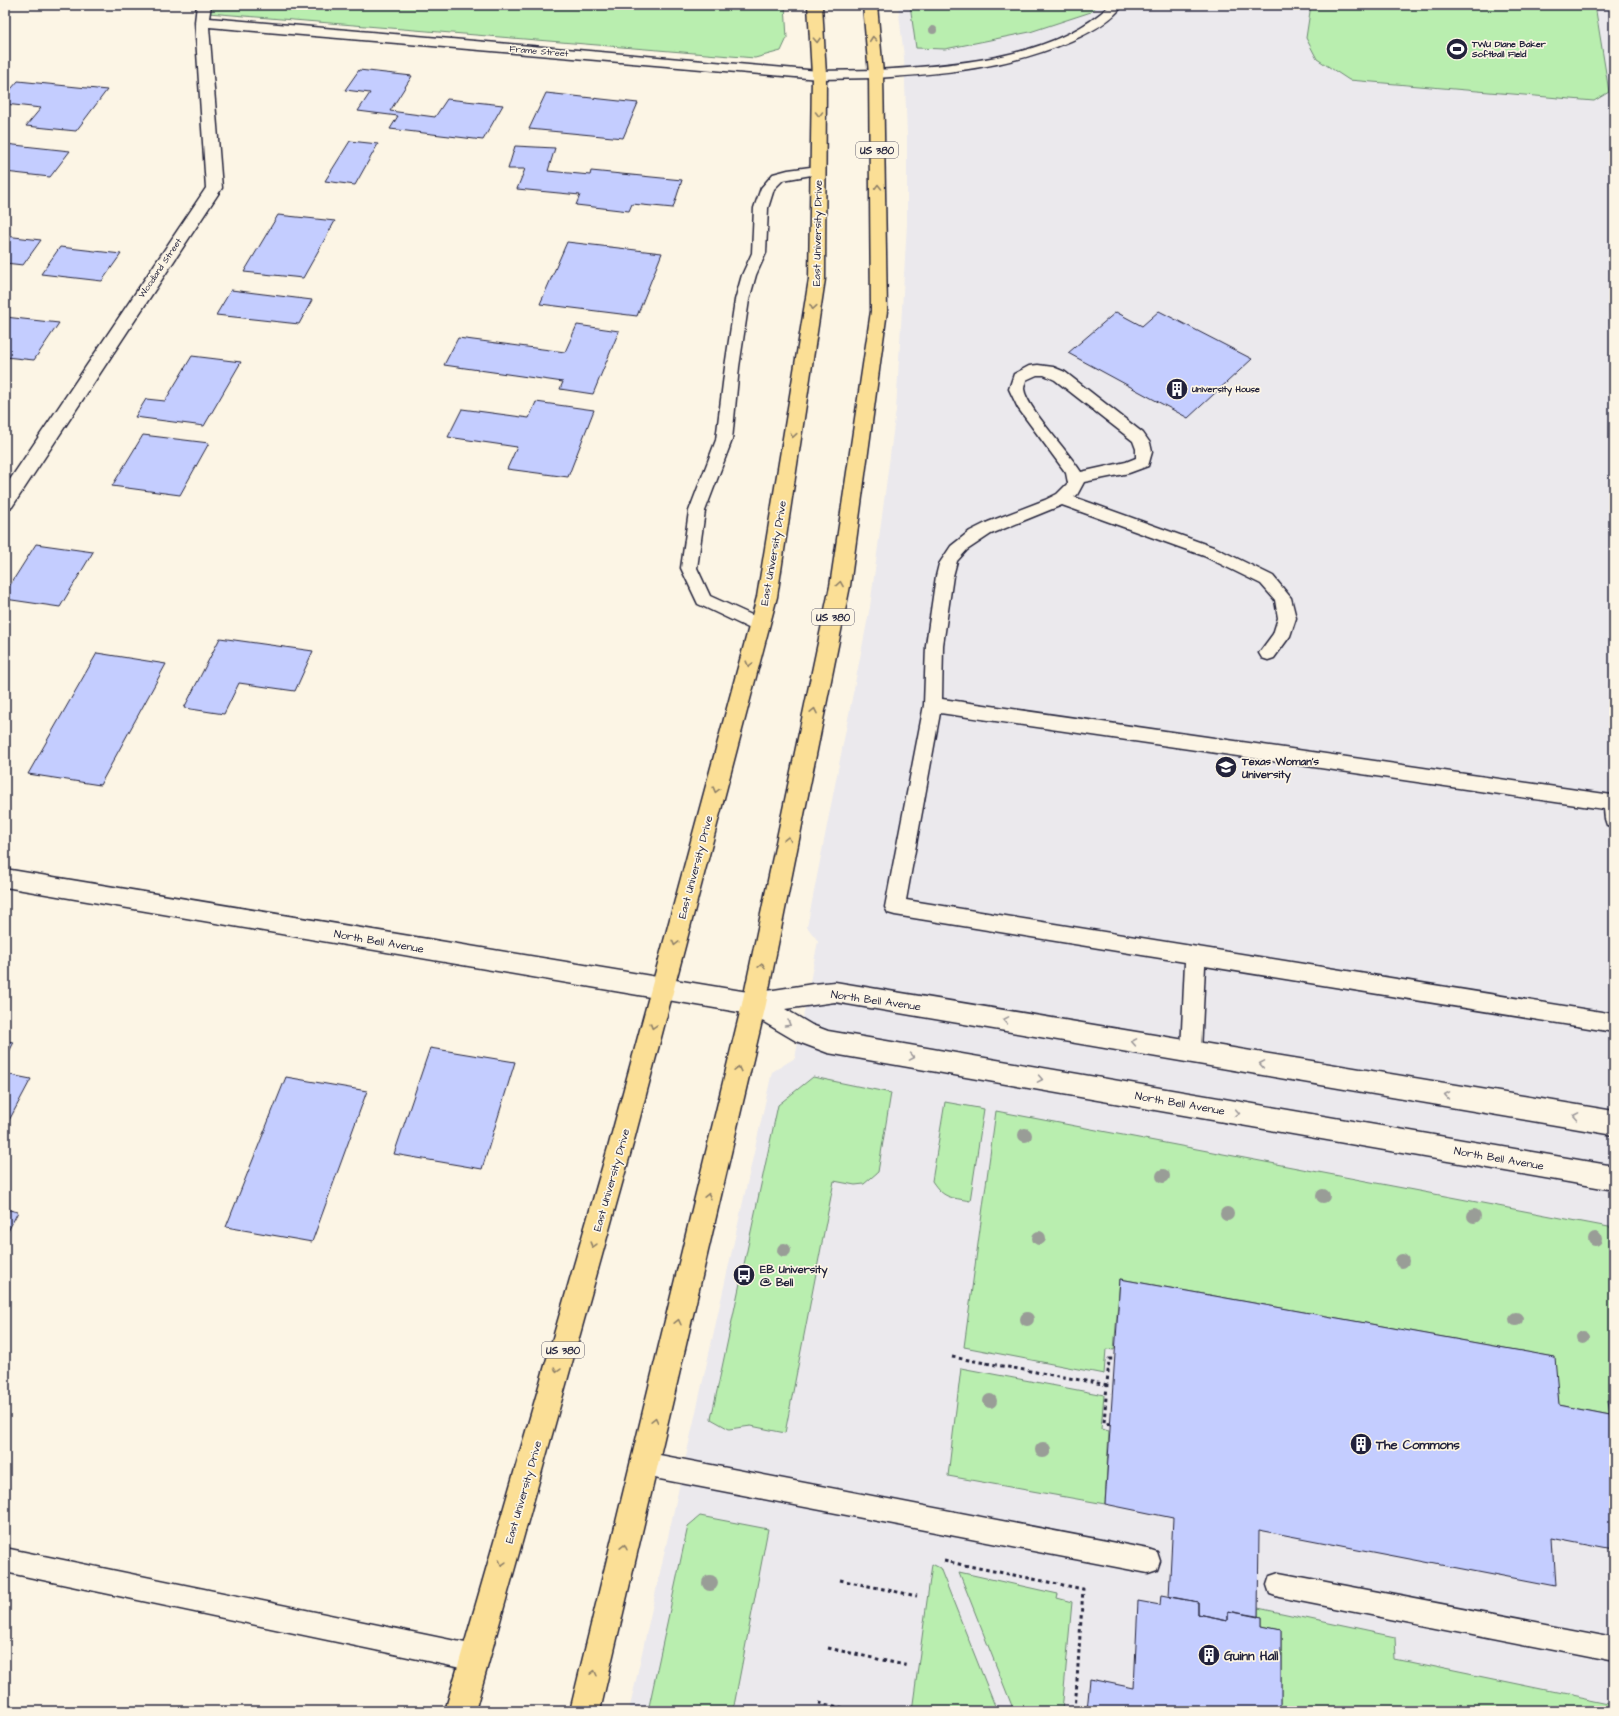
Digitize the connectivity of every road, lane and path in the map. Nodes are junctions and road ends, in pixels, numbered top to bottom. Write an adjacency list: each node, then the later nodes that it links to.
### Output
1 (204, 5): 5 (main road, Woodland Street)
2 (815, 5): 7 (main road, East University Drive / US 380, one-way to 7)
3 (870, 5): 6 (main road, US 380, one-way to 3)
4 (1117, 5): 6 (lane)
5 (202, 22): 7 (main road, Frame Street); 11 (main road, Woodland Street)
6 (876, 74): 7 (main road, Frame Street); 19 (main road, US 380, one-way to 6)
7 (819, 75): 8 (main road, East University Drive / US 380, one-way to 8)
8 (818, 170): 12 (main road, East University Drive / US 380, one-way to 12); 12 (lane)
9 (1077, 478): 9 (lane); 10 (lane)
10 (1062, 498): 13 (lane); 14 (lane)
11 (5, 502)
12 (759, 626): 18 (main road, East University Drive / US 380, one-way to 18)
13 (1268, 654)
14 (933, 705): 15 (lane); 17 (lane)
15 (1614, 819)
16 (5, 878): 18 (main road, North Bell Avenue)
17 (1195, 955): 20 (lane); 21 (lane)
18 (664, 988): 19 (main road, North Bell Avenue); 37 (main road, East University Drive / US 380, one-way to 37)
19 (754, 1004): 21 (main road, North Bell Avenue, one-way to 19); 23 (main road, North Bell Avenue, one-way to 23); 28 (main road, US 380, one-way to 19)
20 (1614, 1023)
21 (1191, 1052): 22 (main road, North Bell Avenue, one-way to 21)
22 (1614, 1123)
23 (1614, 1178)
24 (952, 1357): 26 (path)
25 (1114, 1359): 26 (path)
26 (1108, 1385): 27 (path)
27 (1110, 1424)
28 (644, 1464): 31 (lane); 41 (main road, US 380, one-way to 28)
29 (5, 1560): 37 (lane)
30 (944, 1561): 43 (path)
31 (1148, 1561)
32 (840, 1580): 34 (path)
33 (1279, 1585): 36 (lane)
34 (917, 1596)
35 (828, 1648): 38 (path)
36 (1614, 1650)
37 (475, 1658): 40 (main road, East University Drive / US 380)
38 (909, 1666)
39 (819, 1703): 42 (path)
40 (460, 1711)
41 (585, 1711)
42 (858, 1711)
43 (1075, 1711)

